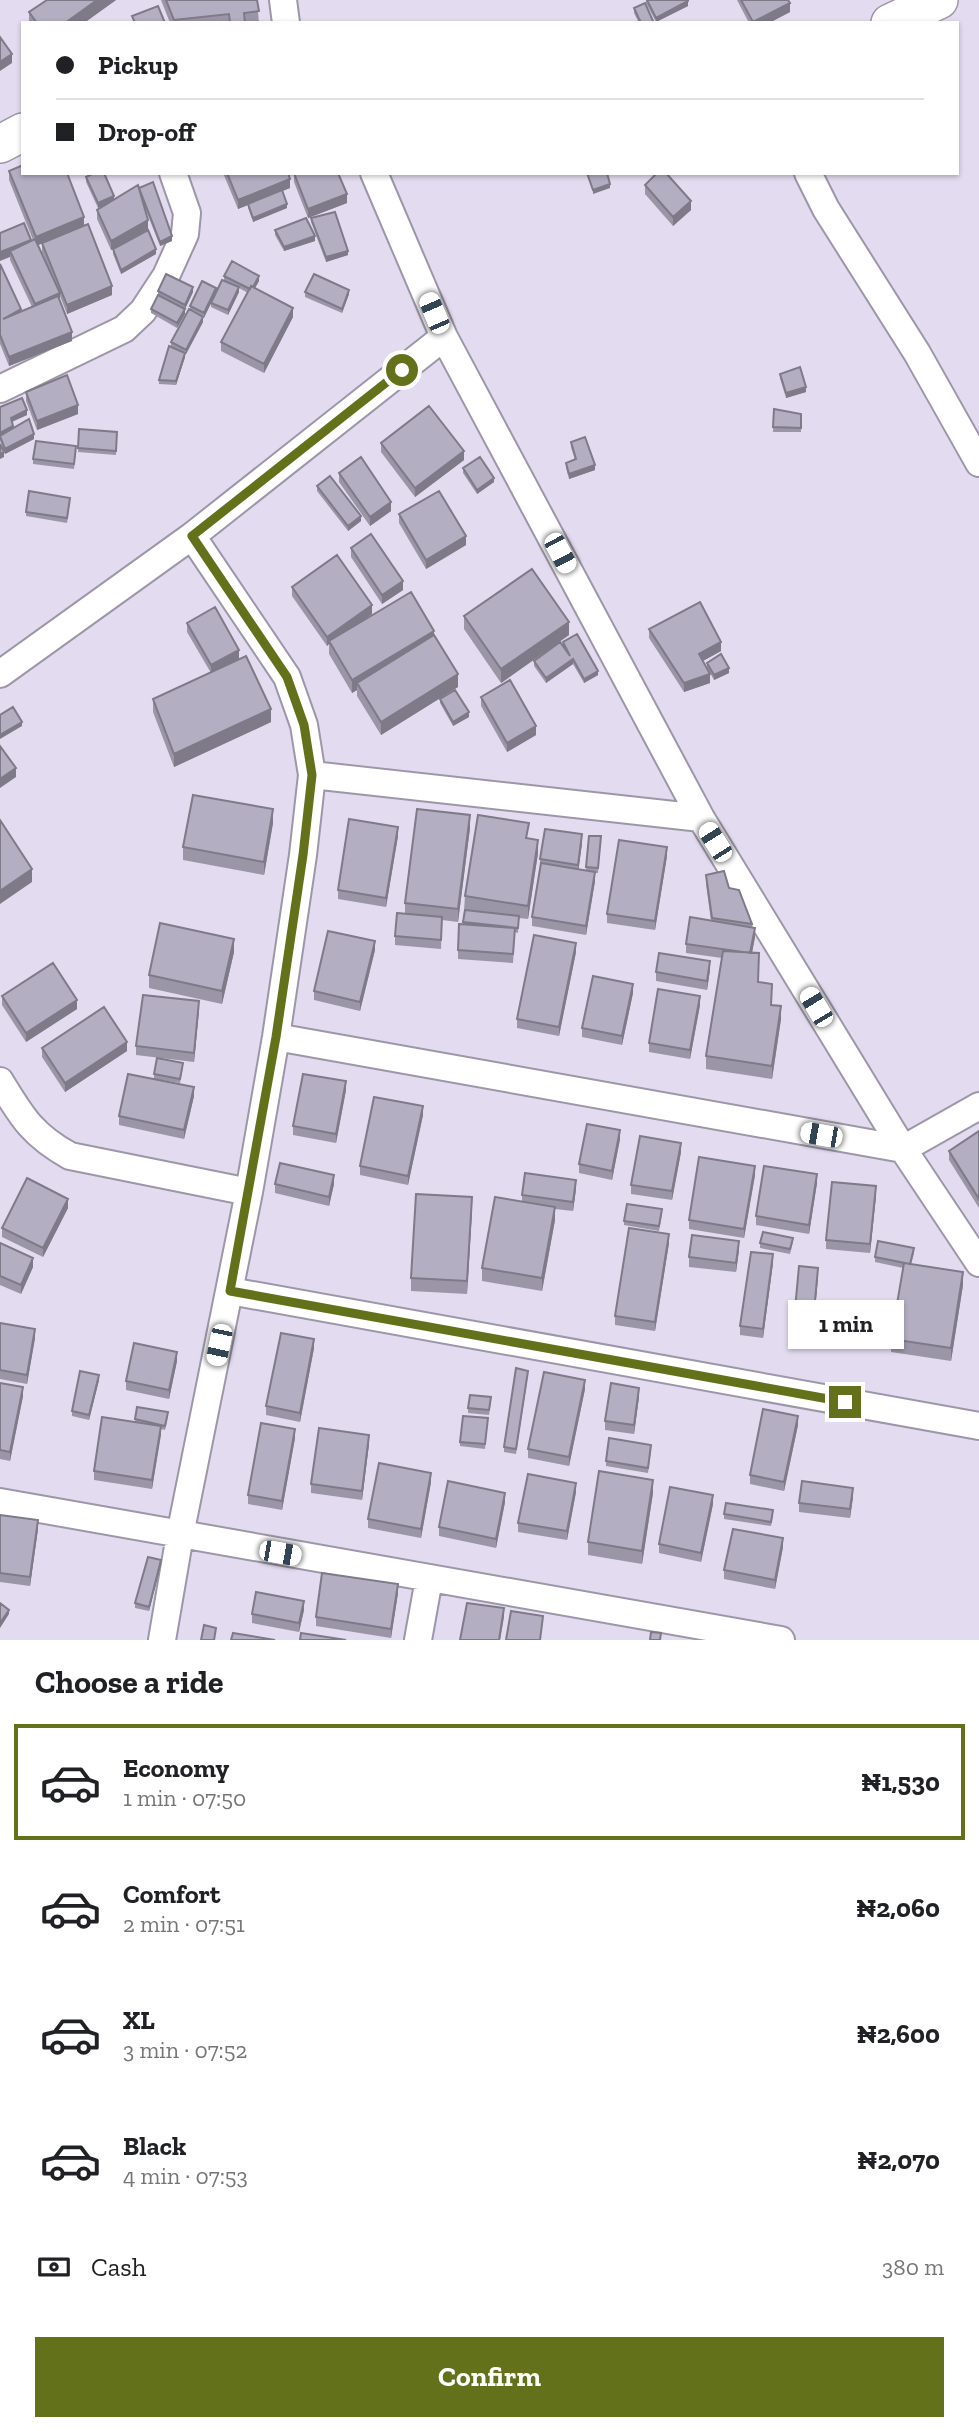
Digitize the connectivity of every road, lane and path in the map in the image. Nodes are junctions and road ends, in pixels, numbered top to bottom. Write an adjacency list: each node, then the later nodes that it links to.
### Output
1 (283, 0): 3 (street)
2 (939, 0): 4 (street)
3 (286, 21)
4 (894, 21)
5 (21, 133): 6 (street)
6 (0, 144)
7 (174, 175): 11 (street)
8 (375, 175): 10 (street)
9 (809, 175): 12 (street)
10 (444, 337): 13 (street); 16 (street)
11 (0, 389)
12 (979, 463)
13 (192, 536): 14 (street); 15 (street)
14 (0, 674)
15 (312, 775): 16 (street); 17 (street)
16 (701, 818): 20 (street)
17 (276, 1037): 20 (street); 21 (street)
18 (0, 1081): 21 (street)
19 (979, 1106): 20 (street)
20 (903, 1149): 22 (street)
21 (249, 1192): 23 (street)
22 (979, 1263)
23 (230, 1291): 24 (street); 26 (street)
24 (979, 1426)
25 (0, 1503): 26 (street)
26 (180, 1535): 27 (street); 29 (street)
27 (429, 1579): 28 (street); 30 (street)
28 (692, 1632): 31 (street)
29 (162, 1640)
30 (418, 1640)
31 (781, 1640)

